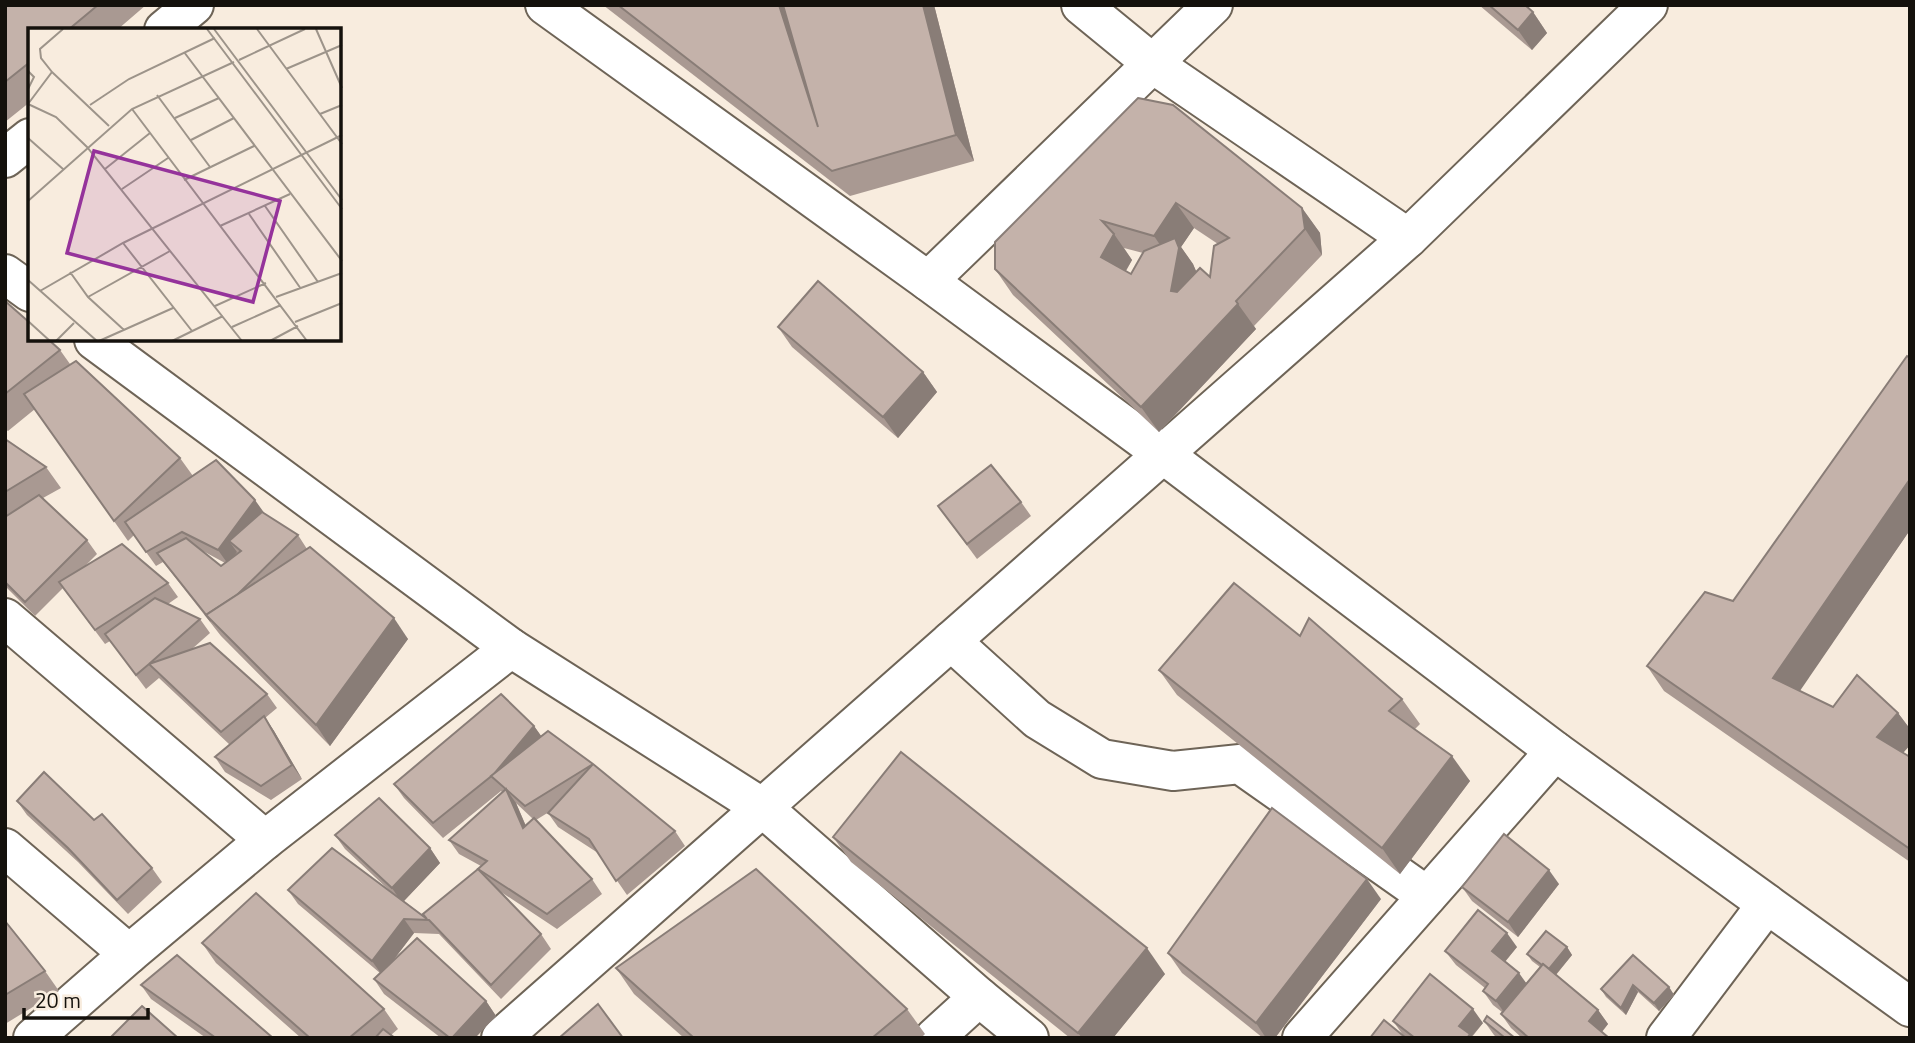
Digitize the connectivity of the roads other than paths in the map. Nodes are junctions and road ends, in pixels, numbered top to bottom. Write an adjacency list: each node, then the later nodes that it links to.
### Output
1 (194, 5): 6 (street)
2 (545, 5): 12 (street)
3 (1081, 5): 7 (street)
4 (1213, 5): 7 (street)
5 (1648, 5): 10 (street)
6 (166, 28)
7 (1153, 64): 10 (street); 12 (street)
8 (28, 140): 9 (street)
9 (5, 158)
10 (1408, 238): 15 (street)
11 (5, 274): 13 (street)
12 (928, 281): 15 (street)
13 (28, 291)
14 (95, 341): 18 (street)
15 (1163, 454): 17 (street); 19 (street)
16 (5, 618): 21 (street)
17 (951, 641): 20 (street); 23 (street)
18 (510, 648): 20 (street); 21 (street)
19 (1555, 751): 23 (street); 24 (street)
20 (763, 808): 26 (street); 29 (street)
21 (265, 840): 25 (street)
22 (5, 848): 25 (street)
23 (1427, 896): 32 (street)
24 (1767, 904): 27 (street); 33 (street)
25 (129, 954): 28 (street)
26 (979, 997): 30 (street); 31 (street)
27 (1910, 1007)
28 (33, 1038)
29 (501, 1038)
30 (934, 1038)
31 (1029, 1038)
32 (1302, 1038)
33 (1666, 1038)

